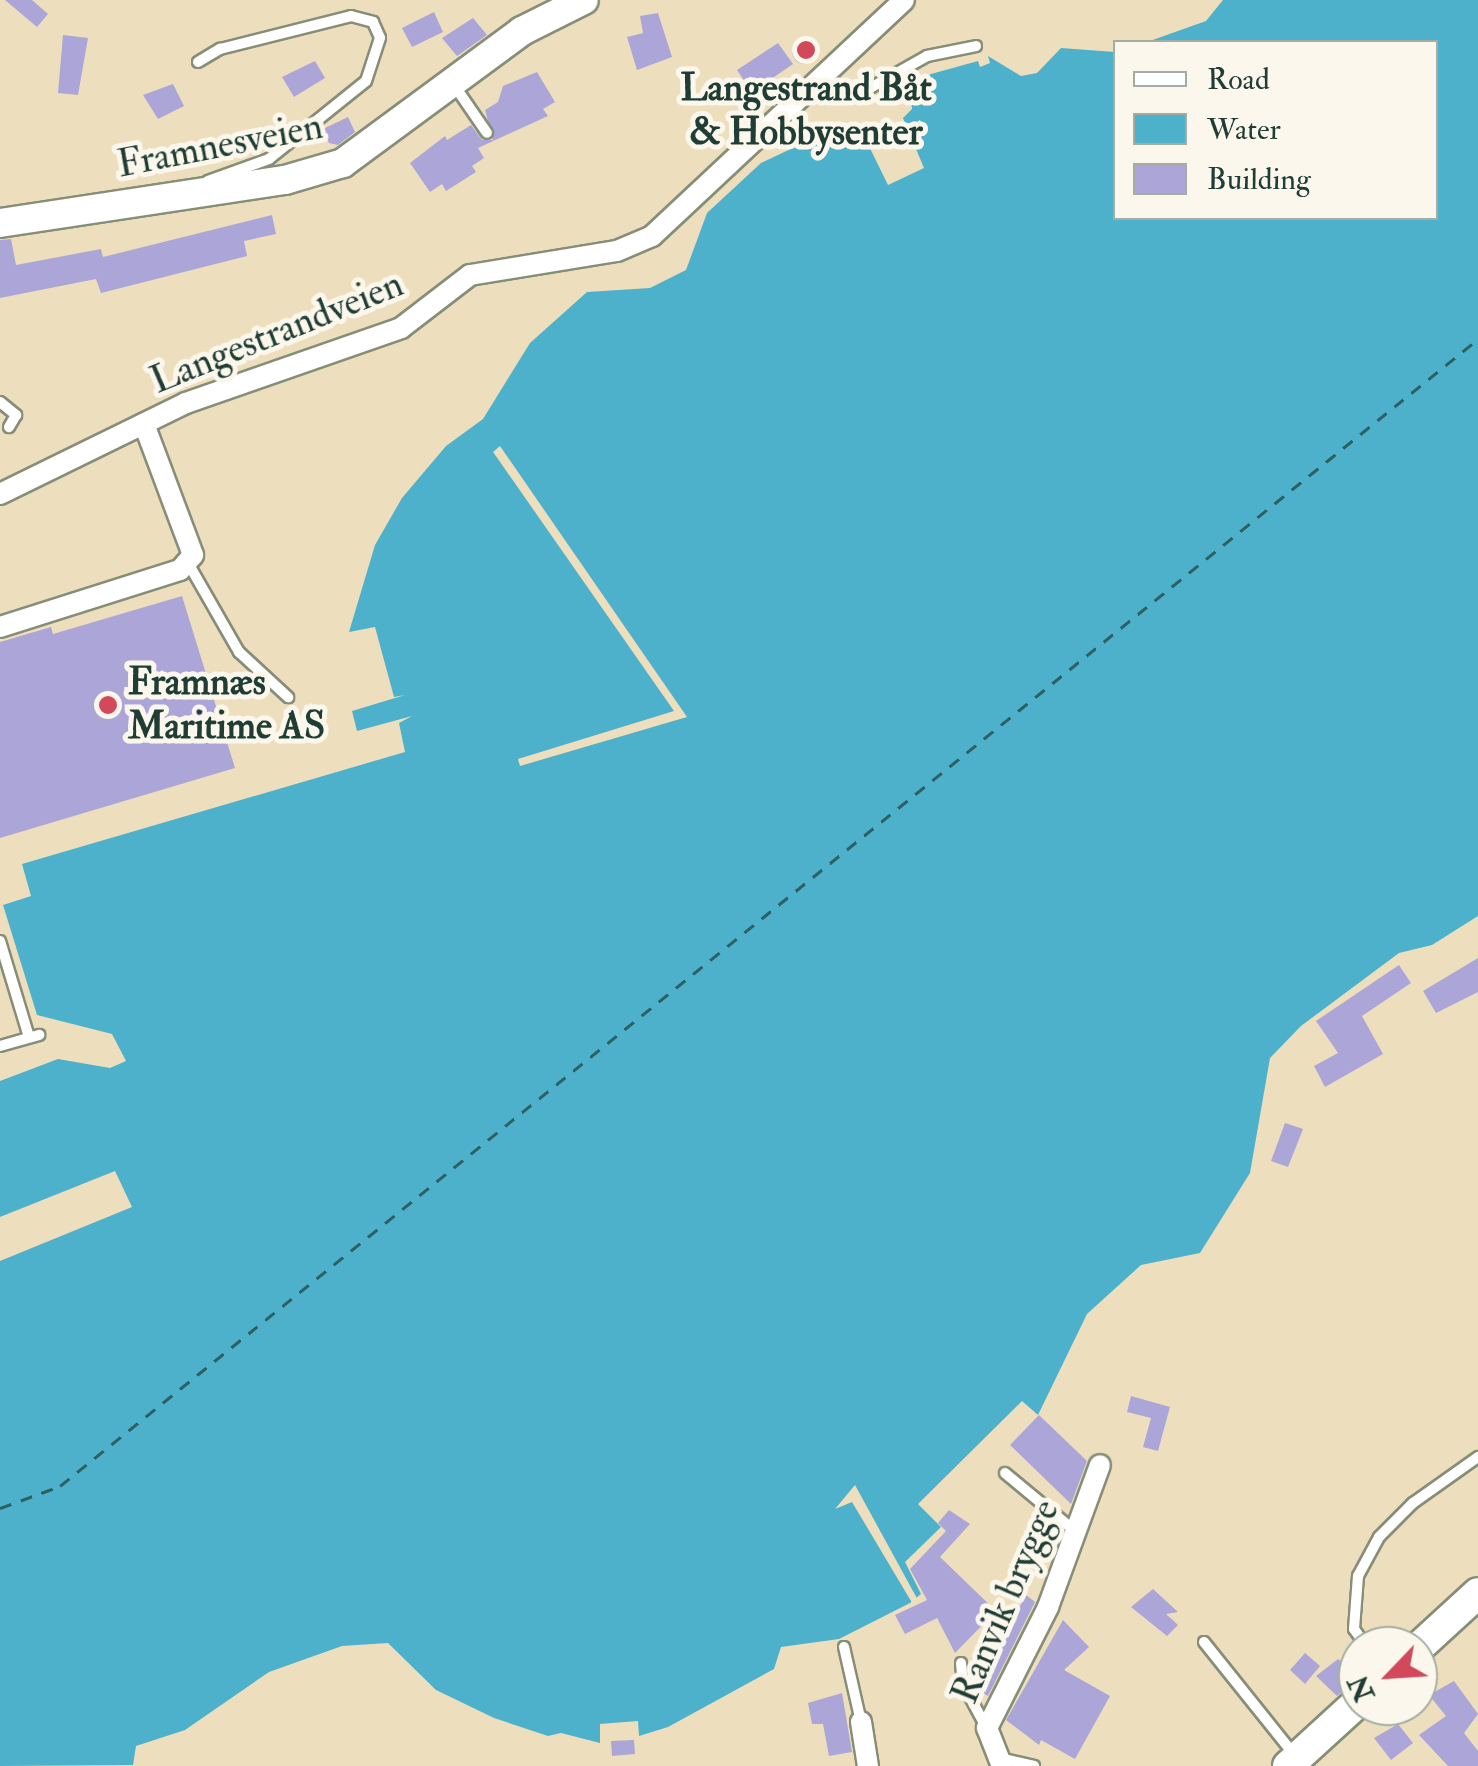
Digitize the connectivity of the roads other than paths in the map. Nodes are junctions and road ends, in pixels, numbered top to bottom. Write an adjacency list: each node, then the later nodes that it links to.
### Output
1 (584, 0): 6 (main road, Framnesveien)
2 (904, 0): 5 (street, Langestrandveien)
3 (976, 46): 5 (lane)
4 (198, 62): 8 (lane)
5 (822, 81): 11 (street, Langestrandveien)
6 (453, 84): 7 (lane); 8 (main road, Framnesveien)
7 (487, 133)
8 (204, 191): 9 (main road, Framnesveien)
9 (0, 224)
10 (0, 402): 12 (lane)
11 (144, 424): 13 (street, Langestrandveien); 14 (street)
12 (9, 427)
13 (0, 494)
14 (188, 562): 15 (street); 16 (lane)
15 (0, 628)
16 (288, 697)
17 (0, 941): 18 (lane)
18 (0, 1046)
19 (1478, 1457): 24 (lane)
20 (1100, 1464): 22 (street, Ranvik brygge)
21 (1006, 1473): 22 (lane)
22 (1076, 1533): 31 (street, Ranvik brygge)
23 (1478, 1593): 25 (main road)
24 (1354, 1626)
25 (1438, 1630)
26 (1204, 1642): 33 (lane)
27 (844, 1647): 30 (lane)
28 (961, 1663): 31 (lane)
29 (1338, 1720): 33 (main road)
30 (861, 1722): 34 (street)
31 (987, 1728): 32 (street, Ranvik brygge)
32 (1001, 1762): 35 (lane)
33 (1293, 1762)
34 (868, 1766)
35 (1034, 1766)

